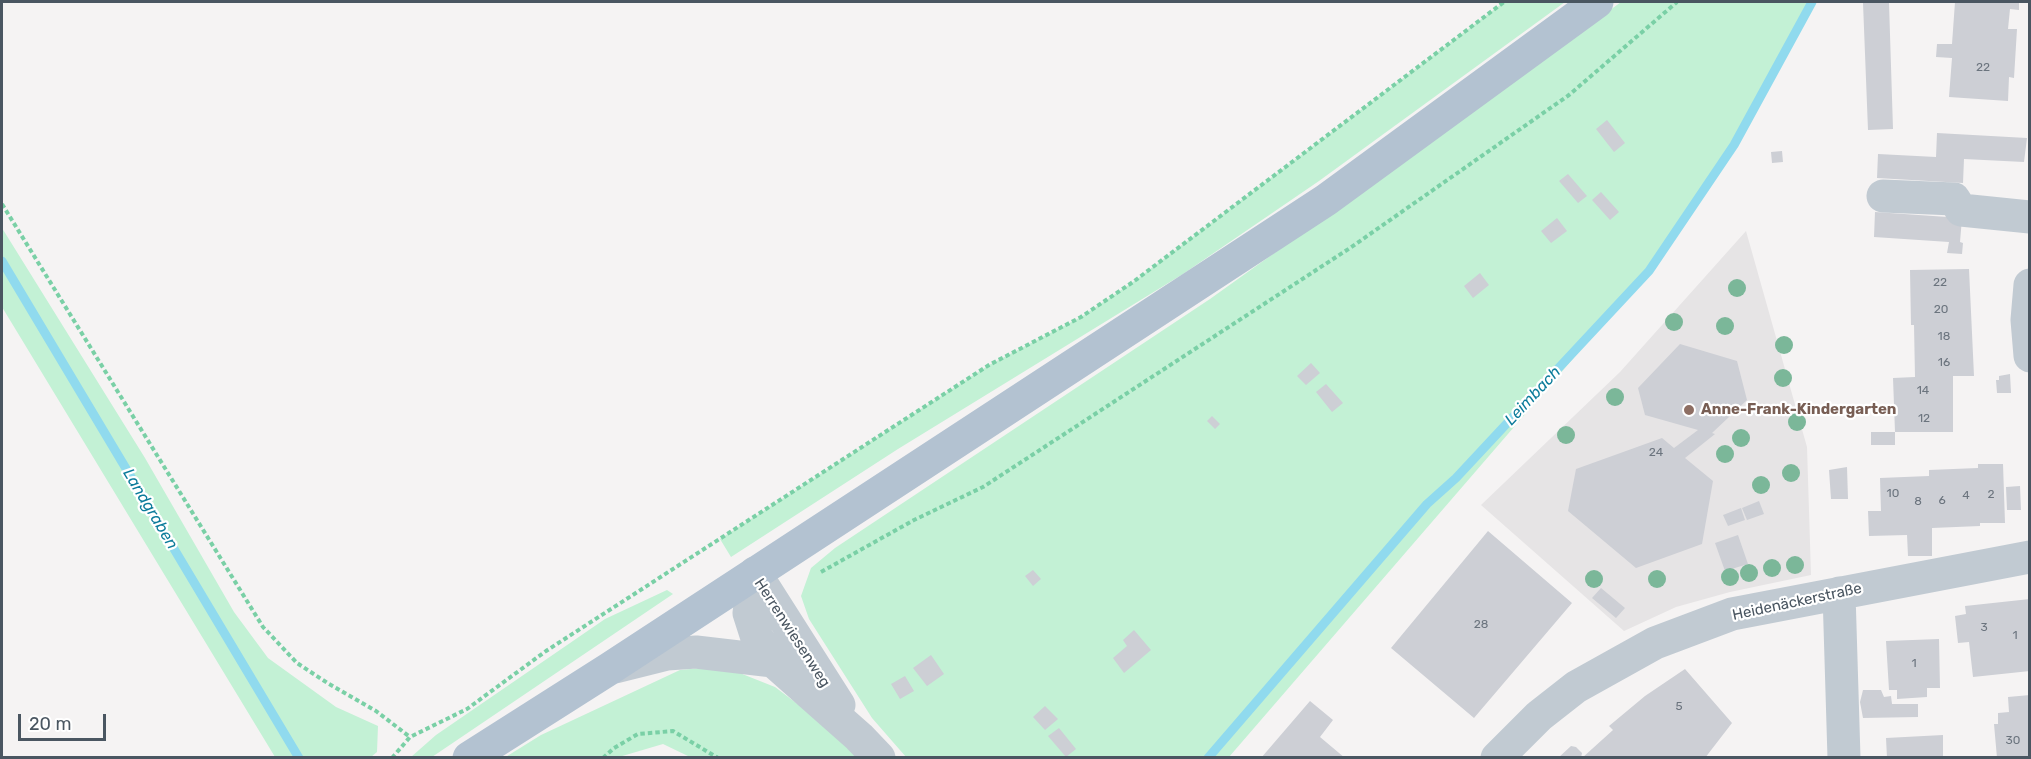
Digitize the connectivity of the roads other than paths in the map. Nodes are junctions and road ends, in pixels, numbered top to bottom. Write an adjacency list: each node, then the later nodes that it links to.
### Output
1 (1597, 2): 7 (main road)
2 (2030, 194): 3 (street)
3 (2030, 217)
4 (2030, 285): 5 (street)
5 (2030, 356)
6 (2030, 557): 8 (street, Heidenäckerstraße)
7 (755, 573): 9 (street, Herrenwiesenweg); 10 (main road); 11 (street, Herrenwiesenweg)
8 (1839, 593): 13 (street, Heidenäckerstraße); 14 (street)
9 (773, 661): 10 (street, Herrenwiesenweg); 11 (street, Herrenwiesenweg)
10 (609, 669): 12 (main road)
11 (869, 747)
12 (469, 758)
13 (1497, 758)
14 (1844, 758)

